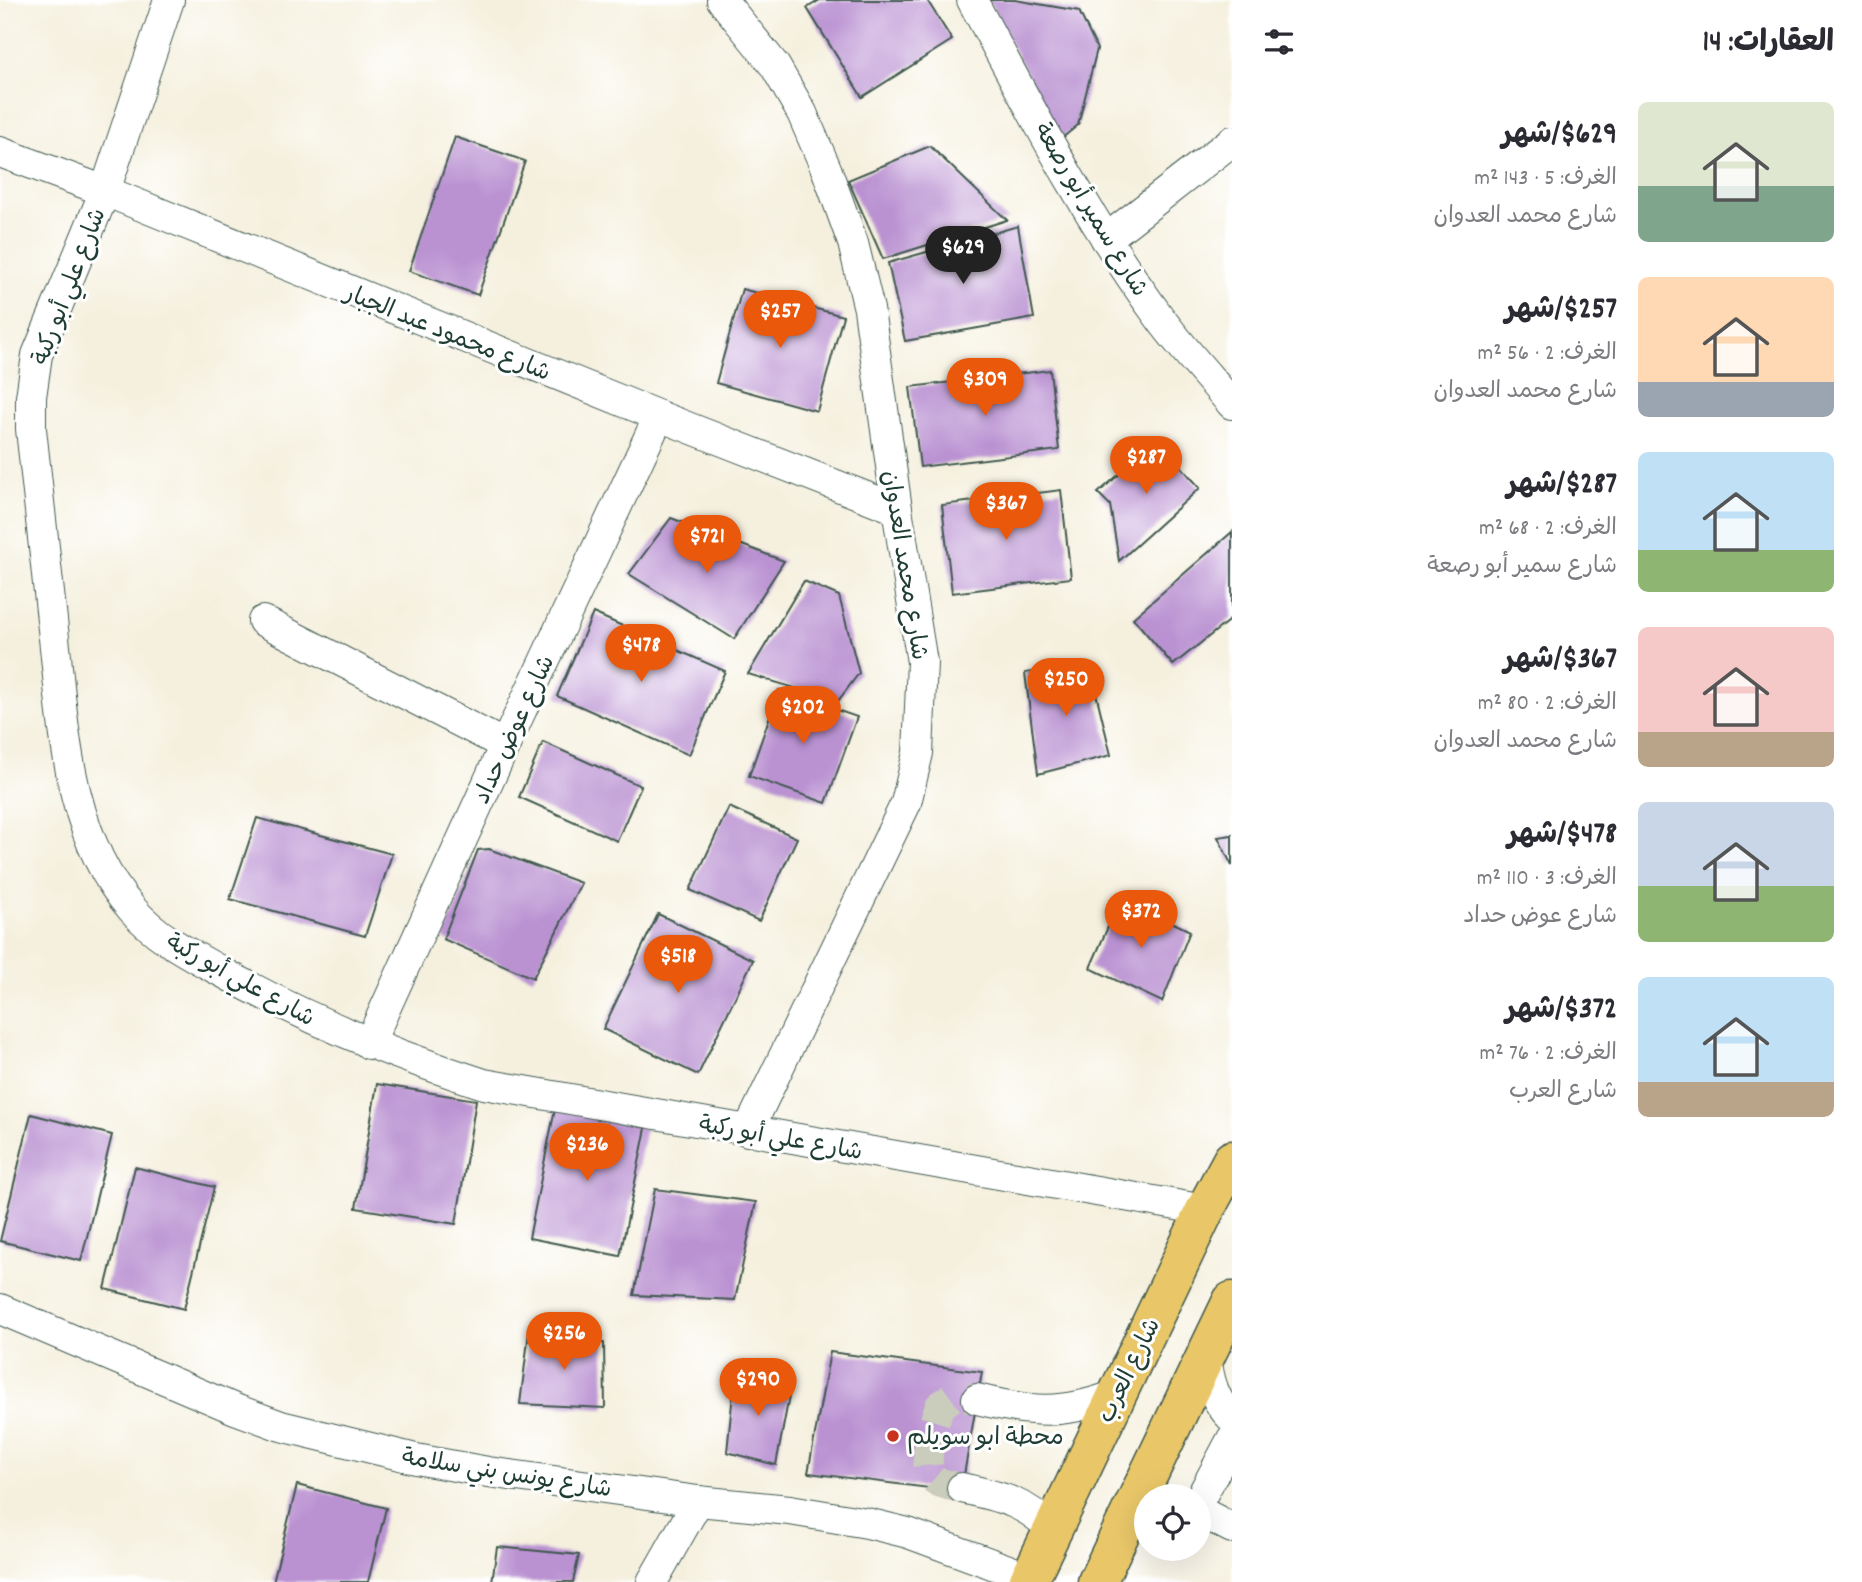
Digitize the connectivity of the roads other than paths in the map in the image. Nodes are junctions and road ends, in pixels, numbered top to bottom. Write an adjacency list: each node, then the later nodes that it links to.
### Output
1 (169, 0): 6 (street, شارع علي أبو ركبة)
2 (722, 0): 10 (street, شارع محمد العدوان)
3 (972, 0): 7 (street, شارع سمير أبو رصعة)
4 (1232, 141): 7 (street)
5 (0, 152): 6 (street, شارع محمود عبد الجبار)
6 (105, 191): 9 (street, شارع محمود عبد الجبار); 13 (street, شارع علي أبو ركبة)
7 (1106, 239): 8 (street, شارع سمير أبو رصعة)
8 (1232, 404)
9 (659, 416): 10 (street, شارع محمود عبد الجبار); 12 (street, شارع عوض حداد)
10 (897, 509): 14 (street, شارع محمد العدوان)
11 (263, 621): 12 (street)
12 (505, 745): 13 (street, شارع عوض حداد)
13 (369, 1044): 14 (street, شارع علي أبو ركبة)
14 (748, 1131): 16 (street, شارع علي أبو ركبة)
15 (1232, 1160): 16 (main road, شارع العرب)
16 (1205, 1210): 20 (main road, شارع العرب)
17 (1232, 1301): 19 (main road)
18 (0, 1309): 27 (street, شارع يونس بني سلامة)
19 (1206, 1357): 22 (street); 24 (main road)
20 (1116, 1395): 21 (street); 31 (main road, شارع العرب)
21 (977, 1399)
22 (1232, 1418)
23 (1232, 1439): 25 (street)
24 (1150, 1484)
25 (1208, 1484)
26 (962, 1488): 31 (street)
27 (698, 1501): 32 (street, شارع يونس بني سلامة); 33 (street)
28 (1211, 1517): 30 (street)
29 (1134, 1520): 34 (main road)
30 (1232, 1528)
31 (1052, 1529): 32 (main road, شارع العرب)
32 (1029, 1580)
33 (652, 1582)
34 (1097, 1582)

